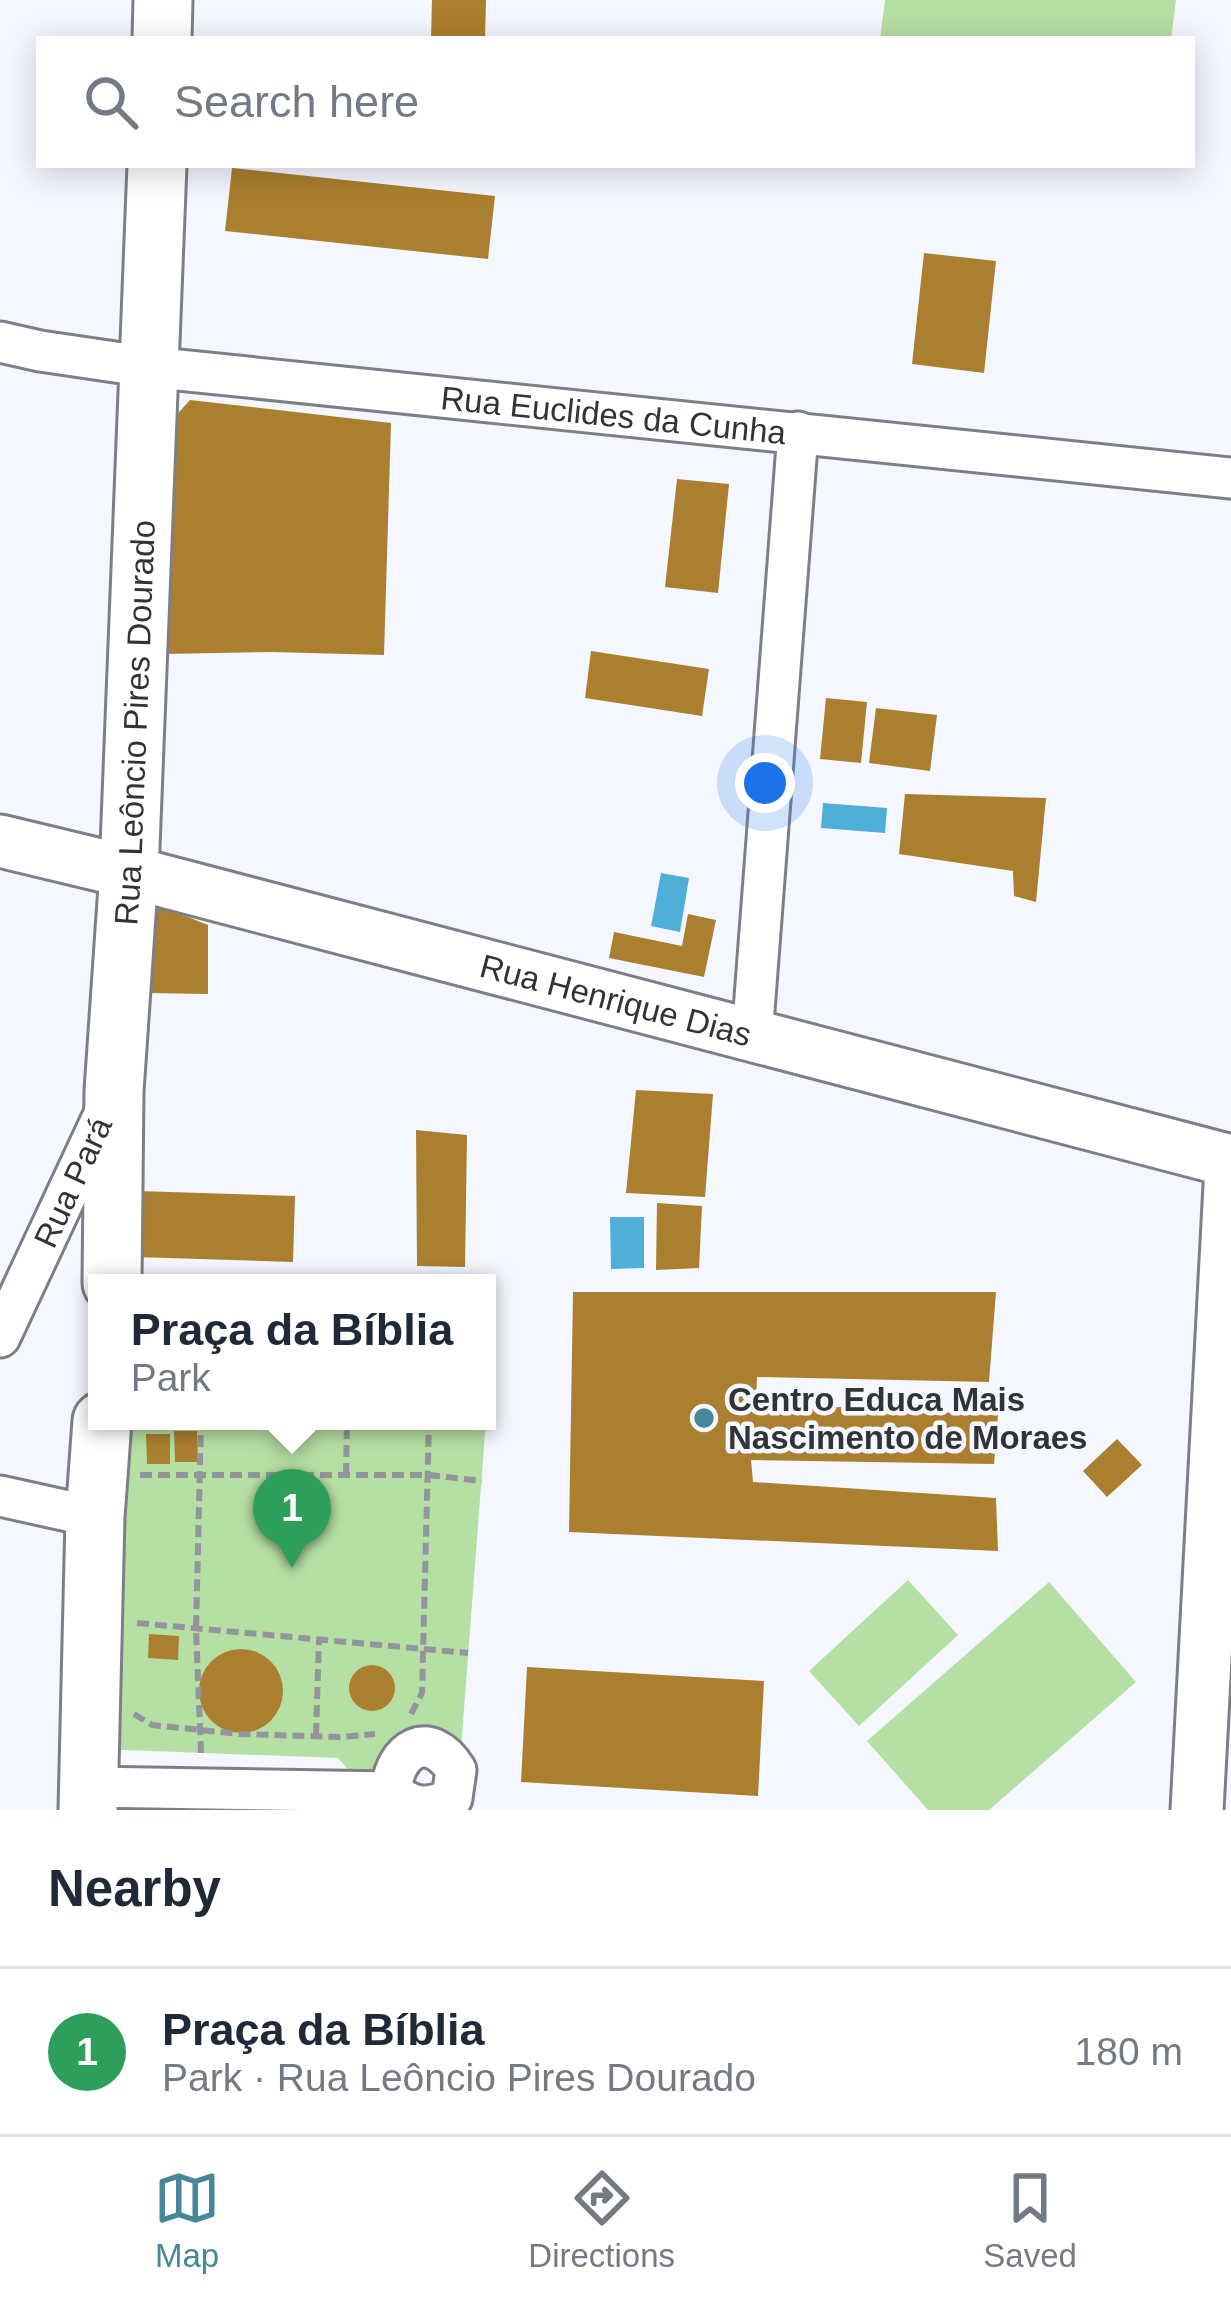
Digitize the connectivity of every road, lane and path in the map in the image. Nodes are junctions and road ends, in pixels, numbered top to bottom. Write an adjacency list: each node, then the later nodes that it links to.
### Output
1 (163, 0): 2 (main road)
2 (162, 36)
3 (157, 168): 5 (main road, Rua Leôncio Pires Dourado)
4 (0, 342): 5 (street, Rua Euclides da Cunha)
5 (149, 367): 6 (street, Rua Euclides da Cunha); 9 (main road, Rua Leôncio Pires Dourado)
6 (798, 432): 7 (street, Rua Euclides da Cunha); 10 (street)
7 (1231, 478)
8 (0, 841): 9 (street, Rua Henrique Dias)
9 (130, 872): 10 (street, Rua Henrique Dias); 11 (main road, Rua Leôncio Pires Dourado)
10 (752, 1037): 12 (street, Rua Henrique Dias)
11 (114, 1091): 13 (main road, Rua Leôncio Pires Dourado); 14 (street, Rua Pará)
12 (1231, 1163): 39 (street)
13 (112, 1274)
14 (0, 1337)
15 (103, 1430): 24 (main road)
16 (202, 1430): 20 (path)
17 (347, 1430): 21 (path)
18 (429, 1430): 19 (path)
19 (428, 1474): 21 (path); 22 (path); 28 (path)
20 (201, 1475): 21 (path); 24 (path); 26 (path)
21 (346, 1475)
22 (482, 1481)
23 (0, 1496): 24 (street)
24 (115, 1502): 37 (main road)
25 (126, 1622): 26 (path)
26 (196, 1628): 27 (path); 32 (path)
27 (319, 1640): 28 (path); 34 (path)
28 (424, 1650): 29 (path); 31 (path)
29 (468, 1653)
30 (120, 1706): 32 (path)
31 (406, 1724)
32 (199, 1730): 34 (path); 35 (path)
33 (379, 1734): 34 (path)
34 (316, 1735)
35 (201, 1753)
36 (391, 1792): 37 (street); 38 (street); 38 (street)
37 (89, 1798)
38 (439, 1809)
39 (1197, 1810)

